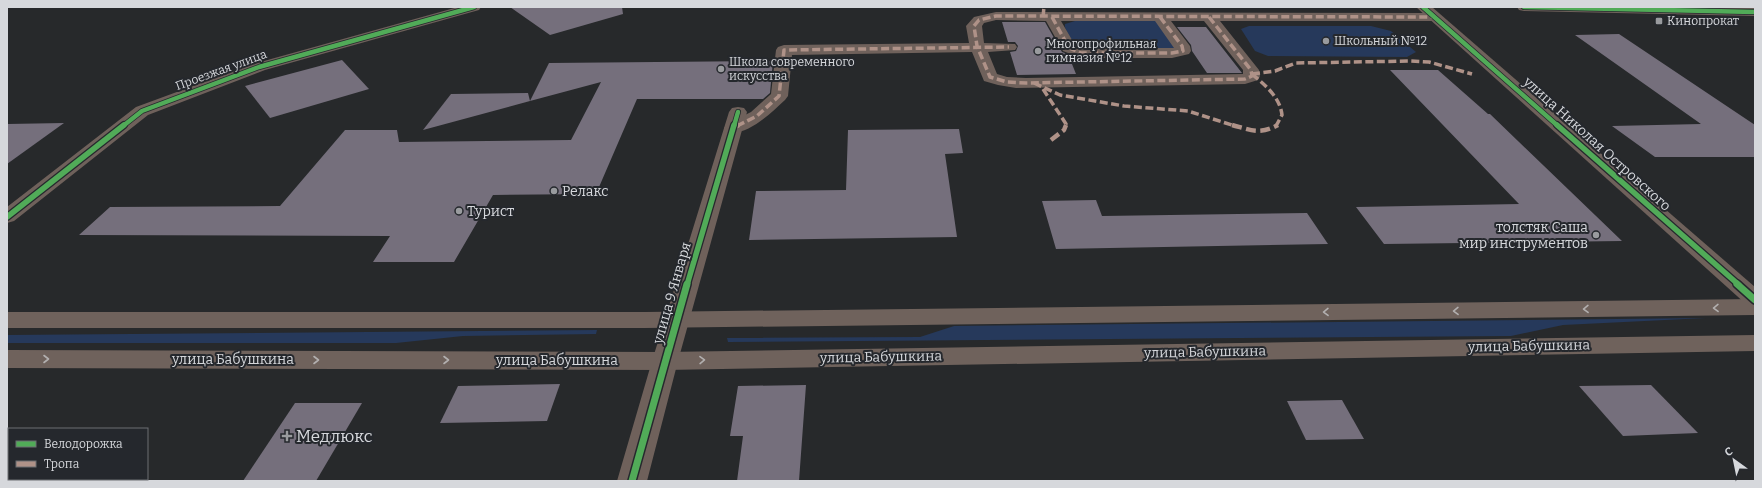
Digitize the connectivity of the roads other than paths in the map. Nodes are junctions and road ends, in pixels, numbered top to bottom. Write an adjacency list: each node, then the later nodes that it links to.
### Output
1 (474, 7): 9 (street, Проезжая улица)
2 (1524, 7): 4 (street)
3 (1428, 12): 7 (street); 10 (street, улица Николая Островского)
4 (1755, 12)
5 (1052, 17): 6 (street); 6 (street); 7 (street)
6 (1160, 17): 7 (street)
7 (1209, 17)
8 (1009, 47): 12 (street, улица 9 Января)
9 (7, 217)
10 (1755, 300)
11 (1755, 307): 12 (main road, one-way to 12)
12 (677, 319): 13 (main road); 16 (street, улица 9 Января)
13 (7, 320)
14 (1755, 343): 16 (main road, улица Бабушкина, one-way to 14)
15 (7, 358): 16 (main road, улица Бабушкина, one-way to 16)
16 (665, 361): 17 (street, улица 9 Января)
17 (632, 481)

